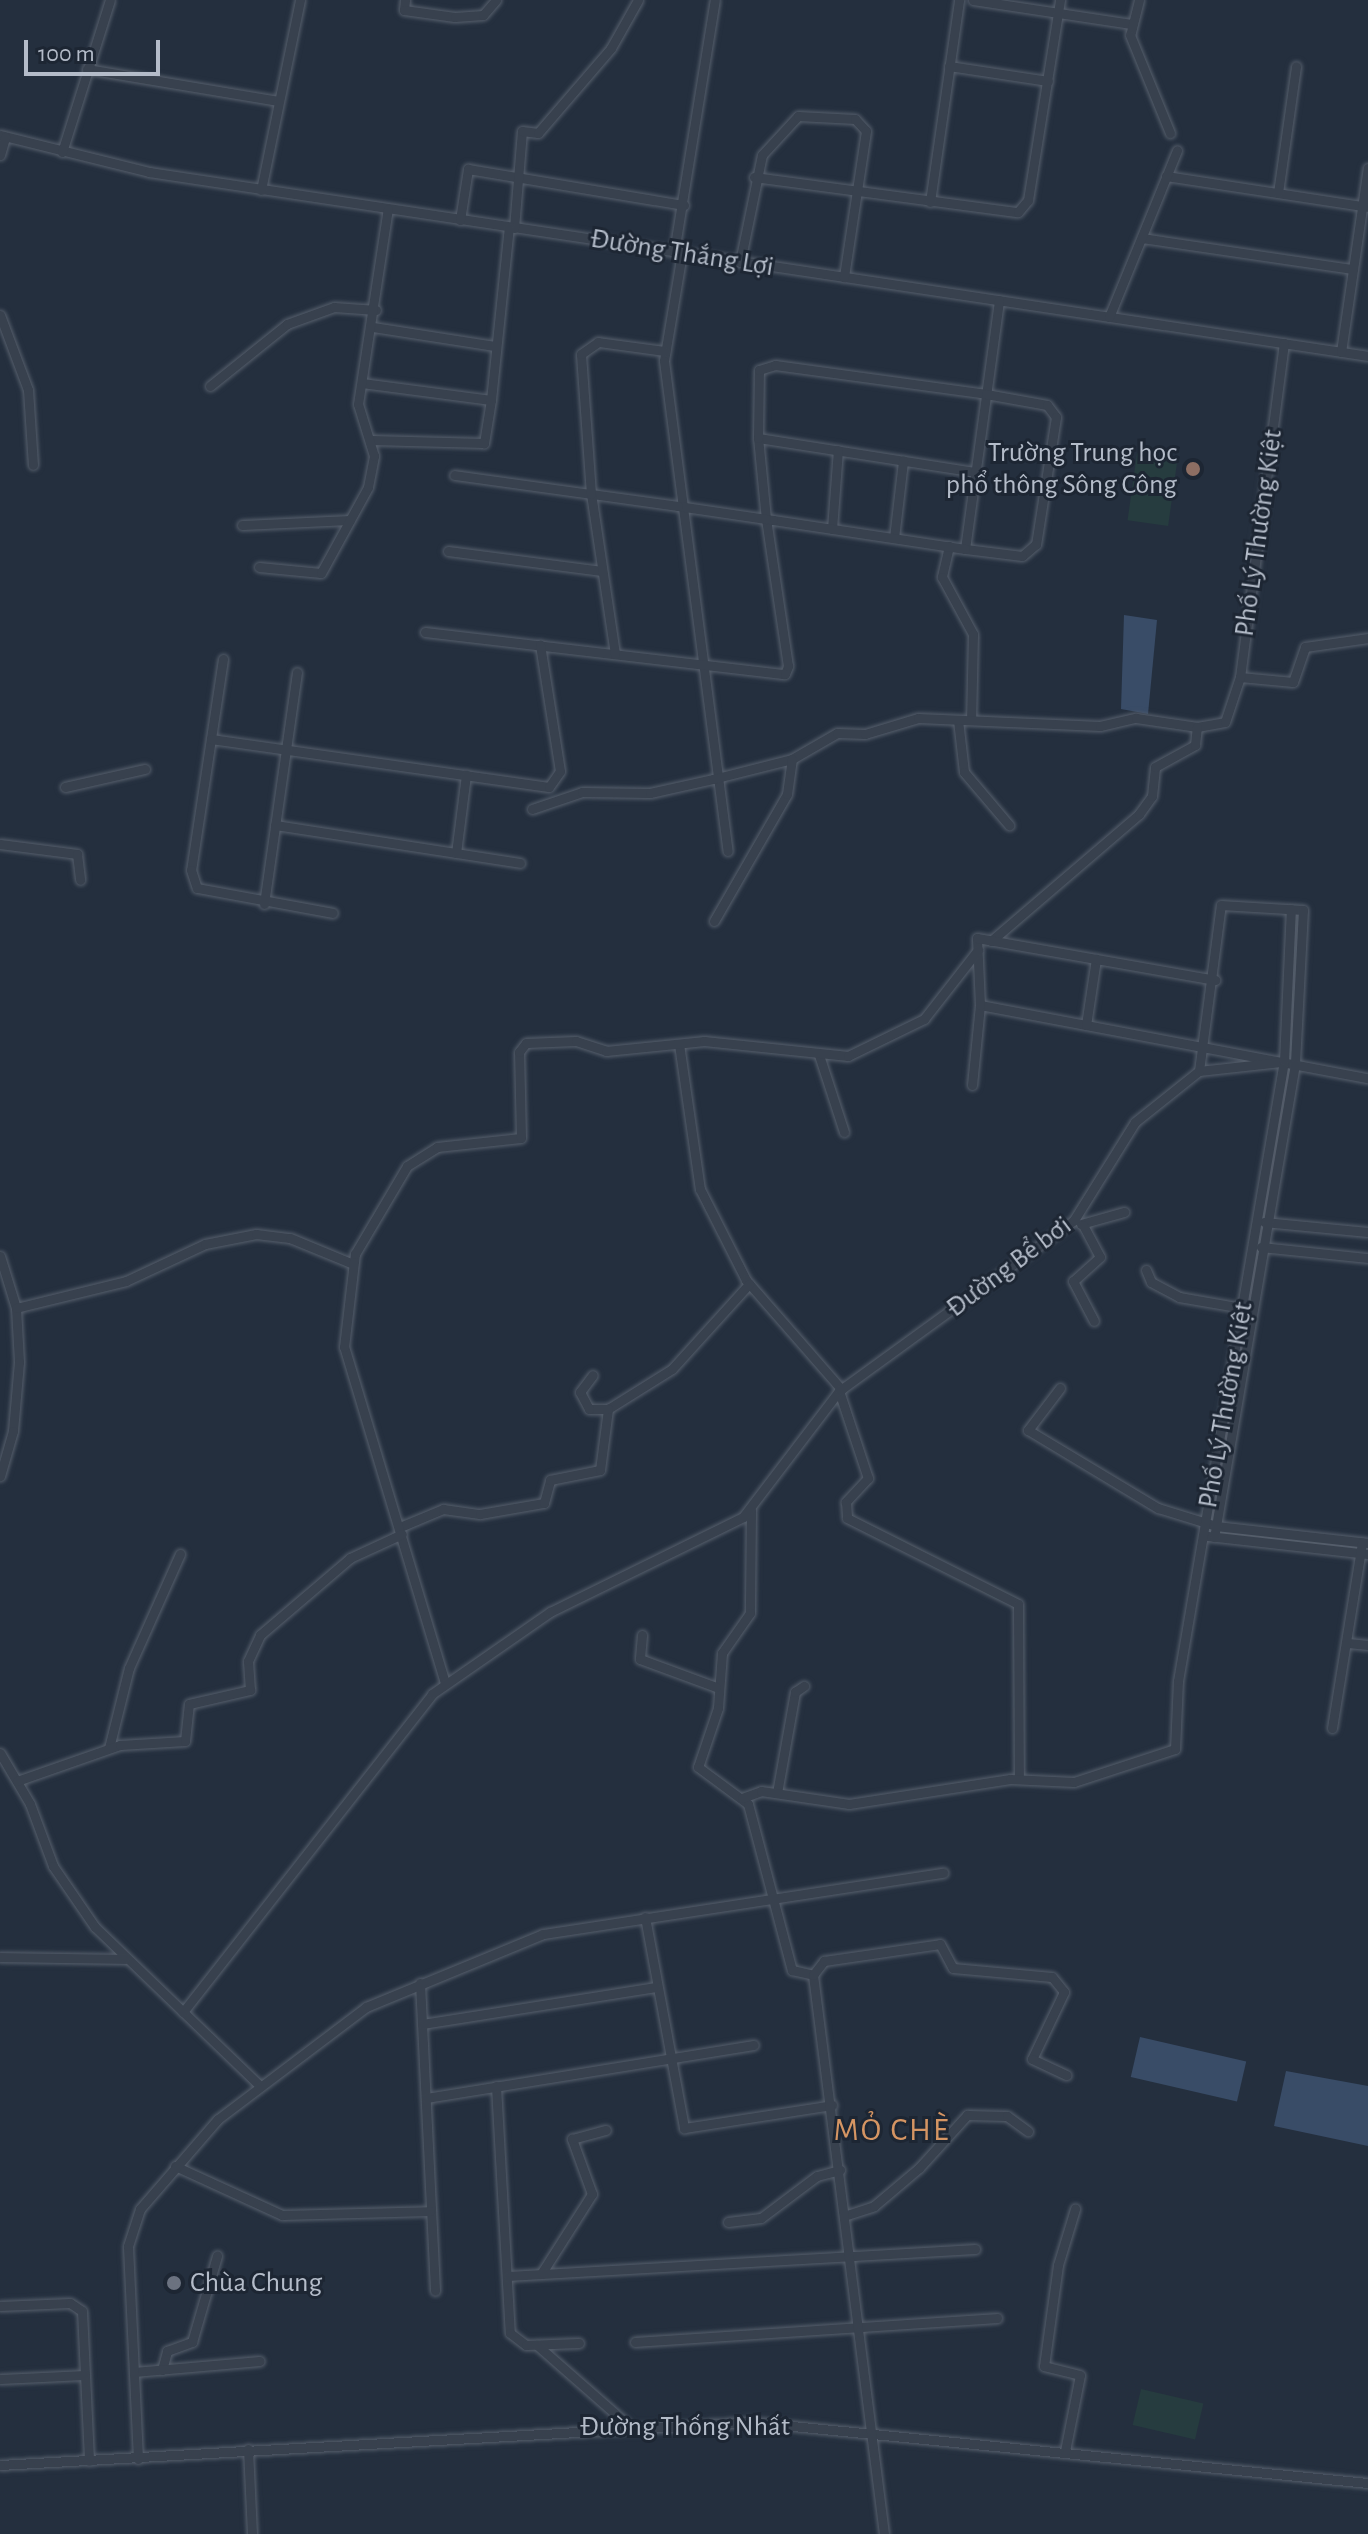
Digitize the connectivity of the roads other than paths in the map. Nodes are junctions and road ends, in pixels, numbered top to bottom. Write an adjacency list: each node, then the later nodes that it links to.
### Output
1 (110, 0): 15 (street)
2 (300, 0): 17 (street)
3 (405, 0): 4 (street)
4 (496, 0)
5 (638, 0): 26 (street)
6 (715, 0): 31 (street)
7 (959, 0): 13 (street)
8 (973, 0): 11 (street)
9 (1060, 0): 11 (street)
10 (1139, 0): 12 (street)
11 (1058, 14): 12 (street); 16 (street)
12 (1131, 24): 18 (street)
13 (949, 66): 16 (street); 30 (street)
14 (1296, 66): 29 (street)
15 (87, 69): 17 (street); 21 (street)
16 (1048, 81): 30 (street)
17 (278, 101): 27 (street)
18 (1170, 133)
19 (2, 136): 21 (street, Đường Thắng Lợi); 22 (street)
20 (1177, 150): 24 (street)
21 (62, 152): 27 (street, Đường Thắng Lợi)
22 (0, 155)
23 (1368, 168): 32 (street)
24 (1166, 176): 29 (street); 36 (street)
25 (754, 177): 28 (street); 28 (street); 38 (street)
26 (518, 178): 31 (street); 34 (street); 35 (street)
27 (261, 190): 33 (street, Đường Thắng Lợi)
28 (855, 191): 30 (street); 40 (street)
29 (1278, 193): 32 (street)
30 (930, 202)
31 (684, 205): 37 (street)
32 (1365, 207): 39 (street)
33 (388, 209): 34 (street, Đường Thắng Lợi); 42 (street)
34 (460, 220): 35 (street, Đường Thắng Lợi)
35 (511, 228): 37 (street, Đường Thắng Lợi); 47 (street)
36 (1142, 238): 39 (street); 44 (street)
37 (678, 252): 38 (street, Đường Thắng Lợi); 48 (street)
38 (740, 262): 40 (street, Đường Thắng Lợi)
39 (1353, 269): 49 (street)
40 (844, 277): 41 (street, Đường Thắng Lợi)
41 (999, 300): 44 (street, Đường Thắng Lợi); 53 (street)
42 (376, 310): 45 (street); 52 (street)
43 (0, 315): 59 (street)
44 (1109, 317): 46 (street, Đường Thắng Lợi)
45 (373, 327): 47 (street); 51 (street)
46 (1284, 343): 49 (street, Đường Thắng Lợi); 81 (street, Phố Lý Thường Kiệt)
47 (495, 346): 54 (street)
48 (665, 351): 62 (street); 63 (street)
49 (1341, 352): 50 (street, Đường Thắng Lợi)
50 (1368, 356)
51 (362, 383): 54 (street); 56 (street)
52 (210, 386)
53 (986, 394): 55 (street); 60 (street); 70 (street)
54 (491, 400): 56 (street)
55 (758, 438): 57 (street); 64 (street)
56 (371, 440): 65 (street)
57 (838, 450): 58 (street); 67 (street)
58 (903, 461): 60 (street); 68 (street)
59 (33, 465)
60 (976, 472): 70 (street)
61 (454, 475): 62 (street)
62 (591, 494): 63 (street); 73 (street)
63 (678, 506): 64 (street); 79 (street)
64 (766, 519): 67 (street); 79 (street)
65 (350, 520): 66 (street); 72 (street)
66 (242, 525)
67 (832, 529): 68 (street)
68 (894, 538): 69 (street)
69 (949, 546): 70 (street); 83 (street)
70 (965, 549)
71 (448, 551): 73 (street)
72 (259, 567)
73 (602, 571): 77 (street)
74 (425, 632): 76 (street)
75 (1367, 637): 81 (street)
76 (540, 645): 77 (street); 89 (street)
77 (615, 654): 79 (street)
78 (223, 659): 85 (street)
79 (701, 664): 90 (street)
80 (297, 672): 86 (street)
81 (1240, 677): 84 (street, Phố Lý Thường Kiệt)
82 (958, 720): 83 (street); 87 (street); 94 (street)
83 (971, 720): 84 (street)
84 (1197, 727): 104 (street)
85 (211, 739): 86 (street); 100 (street)
86 (286, 749): 89 (street); 93 (street)
87 (792, 759): 90 (street); 103 (street)
88 (145, 769): 91 (street)
89 (466, 775): 97 (street)
90 (717, 778): 92 (street); 96 (street)
91 (65, 787)
92 (532, 809)
93 (275, 825): 97 (street); 100 (street)
94 (1009, 825)
95 (0, 844): 99 (street)
96 (728, 851)
97 (456, 853): 98 (street)
98 (520, 863)
99 (80, 880)
100 (264, 904): 102 (street)
101 (1291, 909): 107 (street); 113 (street, Phố Lý Thường Kiệt); 114 (street, Phố Lý Thường Kiệt)
102 (333, 913)
103 (714, 921)
104 (991, 941): 105 (street); 106 (street)
105 (978, 950): 108 (street); 112 (street)
106 (1096, 959): 107 (street); 109 (street)
107 (1215, 980): 111 (street)
108 (980, 1005): 109 (street); 117 (street)
109 (1086, 1025): 111 (street)
110 (679, 1044): 112 (street); 126 (street); 128 (street)
111 (1205, 1046): 113 (street); 115 (street)
112 (819, 1055): 118 (street)
113 (1284, 1061): 114 (street); 115 (street); 121 (street, Phố Lý Thường Kiệt)
114 (1295, 1064): 116 (street); 121 (street, Phố Lý Thường Kiệt)
115 (1199, 1071): 120 (street, Đường Bể bơi)
116 (1368, 1078)
117 (972, 1085)
118 (844, 1132)
119 (1124, 1212): 120 (street)
120 (1079, 1222): 131 (street); 134 (street, Đường Bể bơi)
121 (1263, 1222): 122 (street); 123 (street, Phố Lý Thường Kiệt)
122 (1368, 1232)
123 (1259, 1246): 125 (street); 130 (street, Phố Lý Thường Kiệt); 140 (street, Phố Lý Thường Kiệt)
124 (0, 1256): 129 (street)
125 (1368, 1258)
126 (353, 1264): 129 (street); 139 (street)
127 (1146, 1270): 130 (street)
128 (749, 1284): 134 (street); 135 (street)
129 (16, 1308): 136 (street)
130 (1243, 1308): 138 (street, Phố Lý Thường Kiệt)
131 (1094, 1321)
132 (593, 1375): 135 (street)
133 (1060, 1388): 138 (street)
134 (840, 1390): 137 (street, Đường Bể bơi); 154 (street)
135 (608, 1409): 139 (street)
136 (0, 1476)
137 (751, 1510): 148 (street); 150 (street)
138 (1205, 1524): 140 (street)
139 (401, 1530): 148 (street); 152 (street)
140 (1211, 1533): 141 (street); 142 (street); 154 (street, Phố Lý Thường Kiệt)
141 (1290, 1534): 142 (street); 143 (street)
142 (1287, 1546): 143 (street)
143 (1365, 1548): 146 (street)
144 (180, 1554): 152 (street)
145 (642, 1635): 150 (street)
146 (1348, 1643): 147 (street); 151 (street)
147 (1368, 1645)
148 (445, 1683): 166 (street)
149 (804, 1686): 156 (street)
150 (716, 1687): 157 (street)
151 (1332, 1728)
152 (109, 1748): 155 (street)
153 (0, 1753): 155 (street)
154 (1019, 1778): 156 (street)
155 (17, 1781): 162 (street)
156 (777, 1793): 157 (street)
157 (742, 1798): 159 (street)
158 (943, 1873): 159 (street)
159 (770, 1890): 160 (street); 163 (street)
160 (645, 1917): 164 (street); 165 (street)
161 (0, 1957): 162 (street)
162 (125, 1959): 166 (street)
163 (813, 1975): 170 (street); 174 (street)
164 (420, 1983): 167 (street); 171 (street)
165 (656, 1987): 167 (street); 169 (street)
166 (183, 2012): 171 (street)
167 (422, 2024): 173 (street)
168 (754, 2045): 169 (street)
169 (667, 2058): 172 (street); 174 (street)
170 (1067, 2075)
171 (260, 2086): 177 (street)
172 (496, 2086): 173 (street); 187 (street)
173 (426, 2098): 180 (street)
174 (832, 2105): 178 (street)
175 (606, 2130): 186 (street)
176 (1028, 2131): 181 (street)
177 (175, 2166): 180 (street); 197 (street)
178 (840, 2170): 181 (street); 182 (street)
179 (1075, 2209): 203 (street)
180 (430, 2211): 188 (street)
181 (847, 2215): 184 (street)
182 (728, 2222)
183 (975, 2249): 184 (street)
184 (853, 2255): 186 (street); 191 (street)
185 (217, 2256): 196 (street)
186 (541, 2274): 187 (street)
187 (508, 2276): 194 (street)
188 (435, 2291)
189 (0, 2306): 198 (street)
190 (997, 2318): 191 (street)
191 (863, 2329): 192 (street); 201 (street)
192 (635, 2342)
193 (579, 2343): 194 (street)
194 (537, 2345): 200 (street)
195 (260, 2361): 196 (street)
196 (162, 2370): 197 (street)
197 (134, 2372): 204 (street)
198 (85, 2375): 199 (street); 205 (street)
199 (0, 2379)
200 (627, 2424): 201 (street, Đường Thống Nhất); 202 (street, Đường Thống Nhất)
201 (873, 2431): 203 (street, Đường Thống Nhất); 209 (street)
202 (248, 2449): 204 (street, Đường Thống Nhất); 208 (street)
203 (1065, 2451): 207 (street, Đường Thống Nhất)
204 (138, 2459): 205 (street, Đường Thống Nhất)
205 (89, 2461): 206 (street, Đường Thống Nhất)
206 (0, 2465)
207 (1368, 2483)
208 (252, 2534)
209 (884, 2534)

